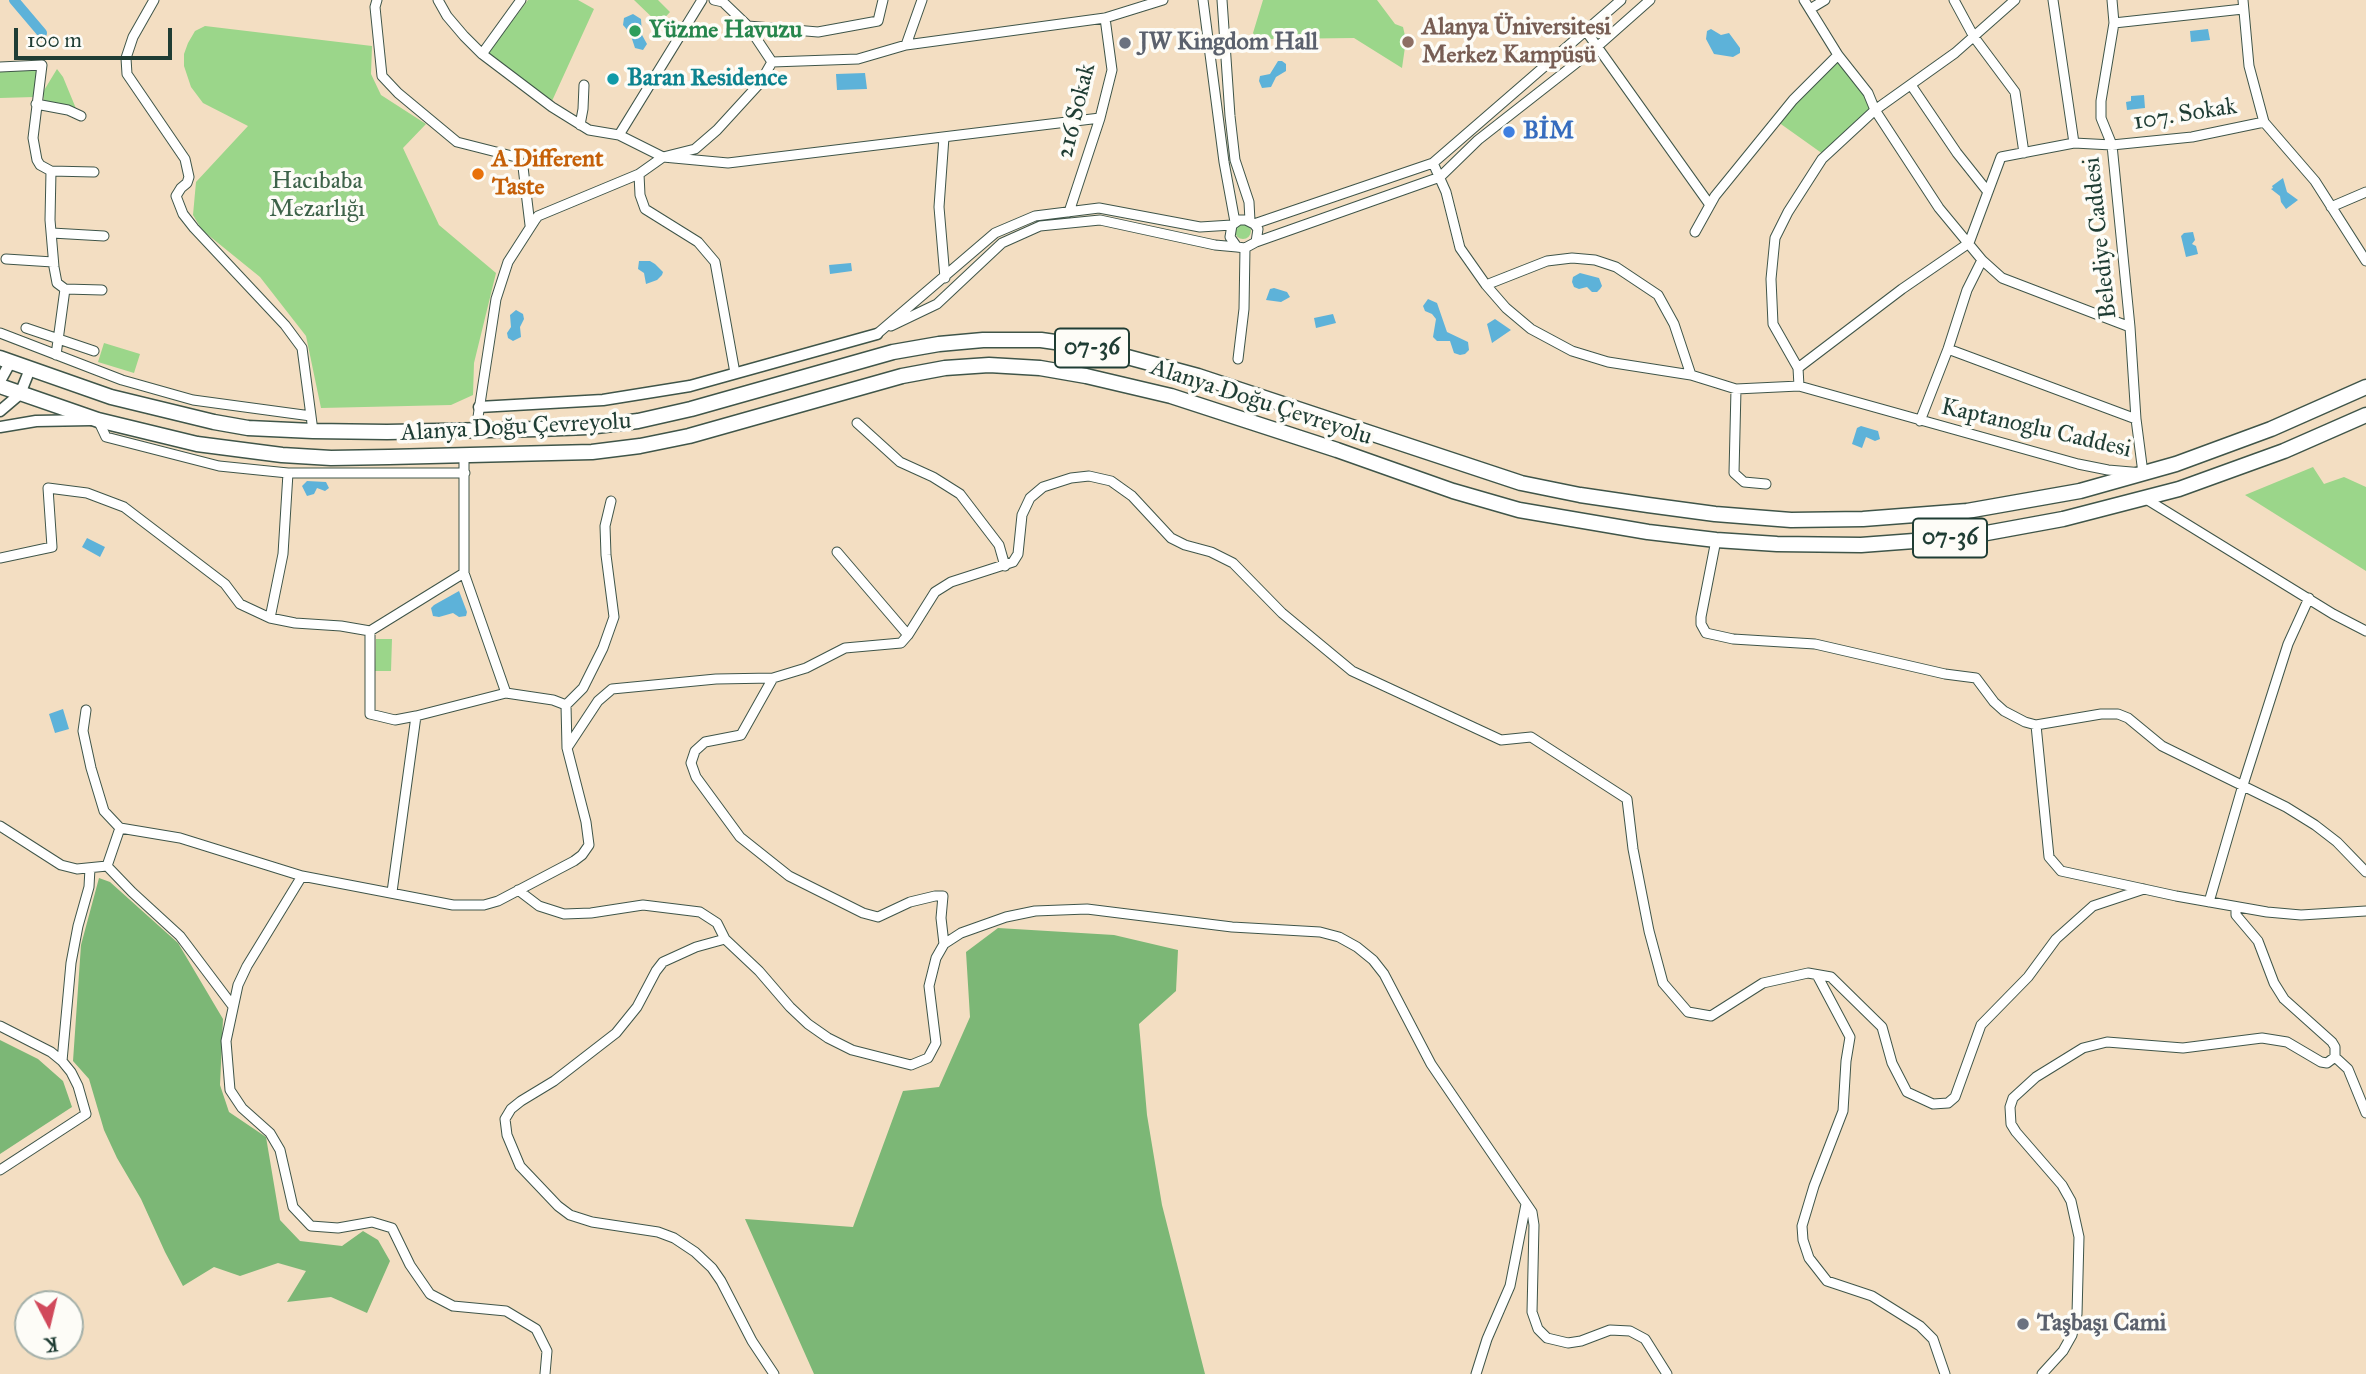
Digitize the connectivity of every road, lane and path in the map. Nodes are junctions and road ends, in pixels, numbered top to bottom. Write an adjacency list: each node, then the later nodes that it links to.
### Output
1 (154, 0): 96 (street)
2 (377, 0): 59 (street)
3 (438, 0): 29 (street)
4 (521, 0): 29 (street)
5 (702, 0): 41 (street)
6 (714, 0): 24 (street)
7 (883, 0): 24 (street)
8 (922, 0): 27 (street)
9 (1163, 0): 22 (street)
10 (1203, 0): 58 (street)
11 (1222, 0): 57 (street)
12 (1621, 0): 25 (street)
13 (1650, 0): 28 (street)
14 (1804, 0): 21 (street)
15 (1825, 0): 21 (street)
16 (1954, 0): 26 (street)
17 (2015, 0): 26 (street)
18 (2053, 0): 43 (street)
19 (2112, 0): 23 (street, Belediye Caddesi)
20 (2243, 4): 23 (street); 39 (street, 107. Sokak)
21 (1810, 9): 30 (street)
22 (1105, 18): 27 (street); 38 (street, 216 Sokak)
23 (2114, 23): 44 (street, Belediye Caddesi)
24 (748, 26): 31 (street)
25 (1586, 31): 28 (street); 47 (street)
26 (1974, 37): 34 (street); 45 (street)
27 (906, 45): 31 (street)
28 (1598, 46): 51 (street); 54 (street)
29 (482, 54): 40 (street)
30 (1838, 55): 36 (street); 54 (street)
31 (772, 62): 46 (street)
32 (0, 67): 35 (street)
33 (584, 85): 40 (street)
34 (1911, 85): 36 (street); 52 (street)
35 (36, 104): 37 (street); 48 (street)
36 (1875, 110): 64 (street); 84 (street)
37 (81, 116)
38 (1100, 118): 42 (street); 56 (street, 216 Sokak)
39 (2264, 122): 44 (street, 107. Sokak); 55 (street, 107. Sokak)
40 (580, 125): 41 (street)
41 (619, 135): 46 (street)
42 (944, 137): 46 (street); 70 (street)
43 (2074, 143): 44 (street, 107. Sokak); 45 (street, 107. Sokak)
44 (2112, 145): 74 (street, Belediye Caddesi)
45 (2024, 153): 52 (street, 107. Sokak)
46 (663, 157): 50 (street)
47 (1433, 163): 51 (street); 57 (street)
48 (51, 171): 49 (street); 61 (street)
49 (94, 172)
50 (639, 174): 59 (street); 86 (street)
51 (1440, 177): 63 (street); 71 (street)
52 (1988, 192): 64 (street)
53 (2366, 192): 55 (street)
54 (1710, 205): 60 (street)
55 (2331, 207): 68 (street, 107. Sokak)
56 (1069, 212): 58 (street); 70 (street)
57 (1252, 222): 58 (street); 63 (street)
58 (1234, 224): 65 (street)
59 (530, 225): 93 (street)
60 (1695, 232)
61 (52, 233): 62 (street); 69 (street)
62 (104, 236)
63 (1256, 242): 65 (street)
64 (1969, 243): 67 (street); 84 (street)
65 (1241, 247): 77 (street); 82 (street)
66 (6, 259): 69 (street)
67 (1982, 260): 74 (street); 79 (street)
68 (2366, 261)
69 (53, 262): 72 (street)
70 (945, 278): 77 (street)
71 (1486, 285): 87 (street); 87 (street)
72 (65, 289): 73 (street); 78 (street)
73 (102, 290)
74 (2130, 327): 97 (street, Belediye Caddesi)
75 (26, 328): 78 (street)
76 (0, 333): 81 (street)
77 (877, 334): 86 (street)
78 (59, 339): 80 (street); 81 (street)
79 (1948, 349): 97 (street); 99 (street)
80 (94, 351)
81 (56, 355): 96 (street)
82 (1238, 359)
83 (5, 360): 85 (highway, Alanya Doğu Çevreyolu / 07-36); 88 (street)
84 (1798, 368): 89 (street)
85 (30, 369): 92 (street); 103 (highway, Alanya Doğu Çevreyolu / 07-36)
86 (735, 373): 93 (street)
87 (1691, 374): 91 (street)
88 (0, 384): 92 (highway, Alanya Doğu Çevreyolu / 07-36)
89 (1799, 386): 91 (street, Kaptanoglu Caddesi); 99 (street, Kaptanoglu Caddesi)
90 (2366, 387): 107 (highway, Alanya Doğu Çevreyolu / 07-36)
91 (1736, 389): 108 (street)
92 (20, 394): 94 (street); 98 (highway, Alanya Doğu Çevreyolu / 07-36)
93 (479, 407): 102 (street)
94 (0, 411)
95 (2366, 415): 109 (highway, Alanya Doğu Çevreyolu / 07-36)
96 (311, 416): 103 (street)
97 (2136, 419): 107 (street, Belediye Caddesi)
98 (99, 420): 101 (street); 104 (highway, Alanya Doğu Çevreyolu / 07-36); 105 (street)
99 (1920, 421): 107 (street, Kaptanoglu Caddesi)
100 (857, 423): 114 (street)
101 (0, 427)
102 (476, 430): 103 (highway, Alanya Doğu Çevreyolu / 07-36); 107 (highway, Alanya Doğu Çevreyolu / 07-36)
103 (313, 431)
104 (464, 455): 106 (street); 111 (highway, Alanya Doğu Çevreyolu / 07-36)
105 (288, 473): 106 (street); 117 (street)
106 (465, 473): 115 (street)
107 (2143, 473)
108 (1766, 484)
109 (2146, 499): 111 (highway, Alanya Doğu Çevreyolu / 07-36); 116 (street)
110 (611, 501): 123 (street)
111 (1716, 540): 126 (street)
112 (836, 552): 120 (street)
113 (0, 558): 117 (street)
114 (1004, 566): 120 (street); 143 (street)
115 (464, 573): 118 (street); 122 (street)
116 (2309, 598): 119 (street); 128 (street)
117 (270, 618): 118 (street)
118 (370, 631): 125 (street)
119 (2366, 631)
120 (908, 635): 121 (street)
121 (774, 678): 127 (street); 142 (street)
122 (506, 694): 123 (street); 125 (street)
123 (566, 705): 127 (street)
124 (86, 710): 130 (street)
125 (416, 716): 137 (street)
126 (2036, 725): 128 (street); 135 (street)
127 (567, 748): 136 (street)
128 (2243, 785): 133 (street); 138 (street)
129 (0, 826): 132 (street)
130 (120, 828): 131 (street); 134 (street)
131 (107, 866): 132 (street); 144 (street)
132 (90, 868): 147 (street)
133 (2366, 872)
134 (302, 876): 137 (street); 144 (street)
135 (2144, 889): 138 (street); 143 (street)
136 (518, 890): 137 (street); 141 (street)
137 (392, 892)
138 (2209, 902): 139 (street)
139 (2236, 907): 140 (street); 146 (street)
140 (2366, 911)
141 (725, 939): 142 (street); 152 (street)
142 (944, 944): 150 (street)
143 (1817, 975): 155 (street)
144 (232, 1005): 151 (street)
145 (0, 1026): 147 (street)
146 (2335, 1057): 148 (street); 156 (street)
147 (62, 1061): 149 (street)
148 (2366, 1113)
149 (0, 1170)
150 (1526, 1204): 153 (street); 154 (street)
151 (545, 1374)
152 (774, 1374)
153 (1476, 1374)
154 (1667, 1374)
155 (1945, 1374)
156 (2042, 1374)

